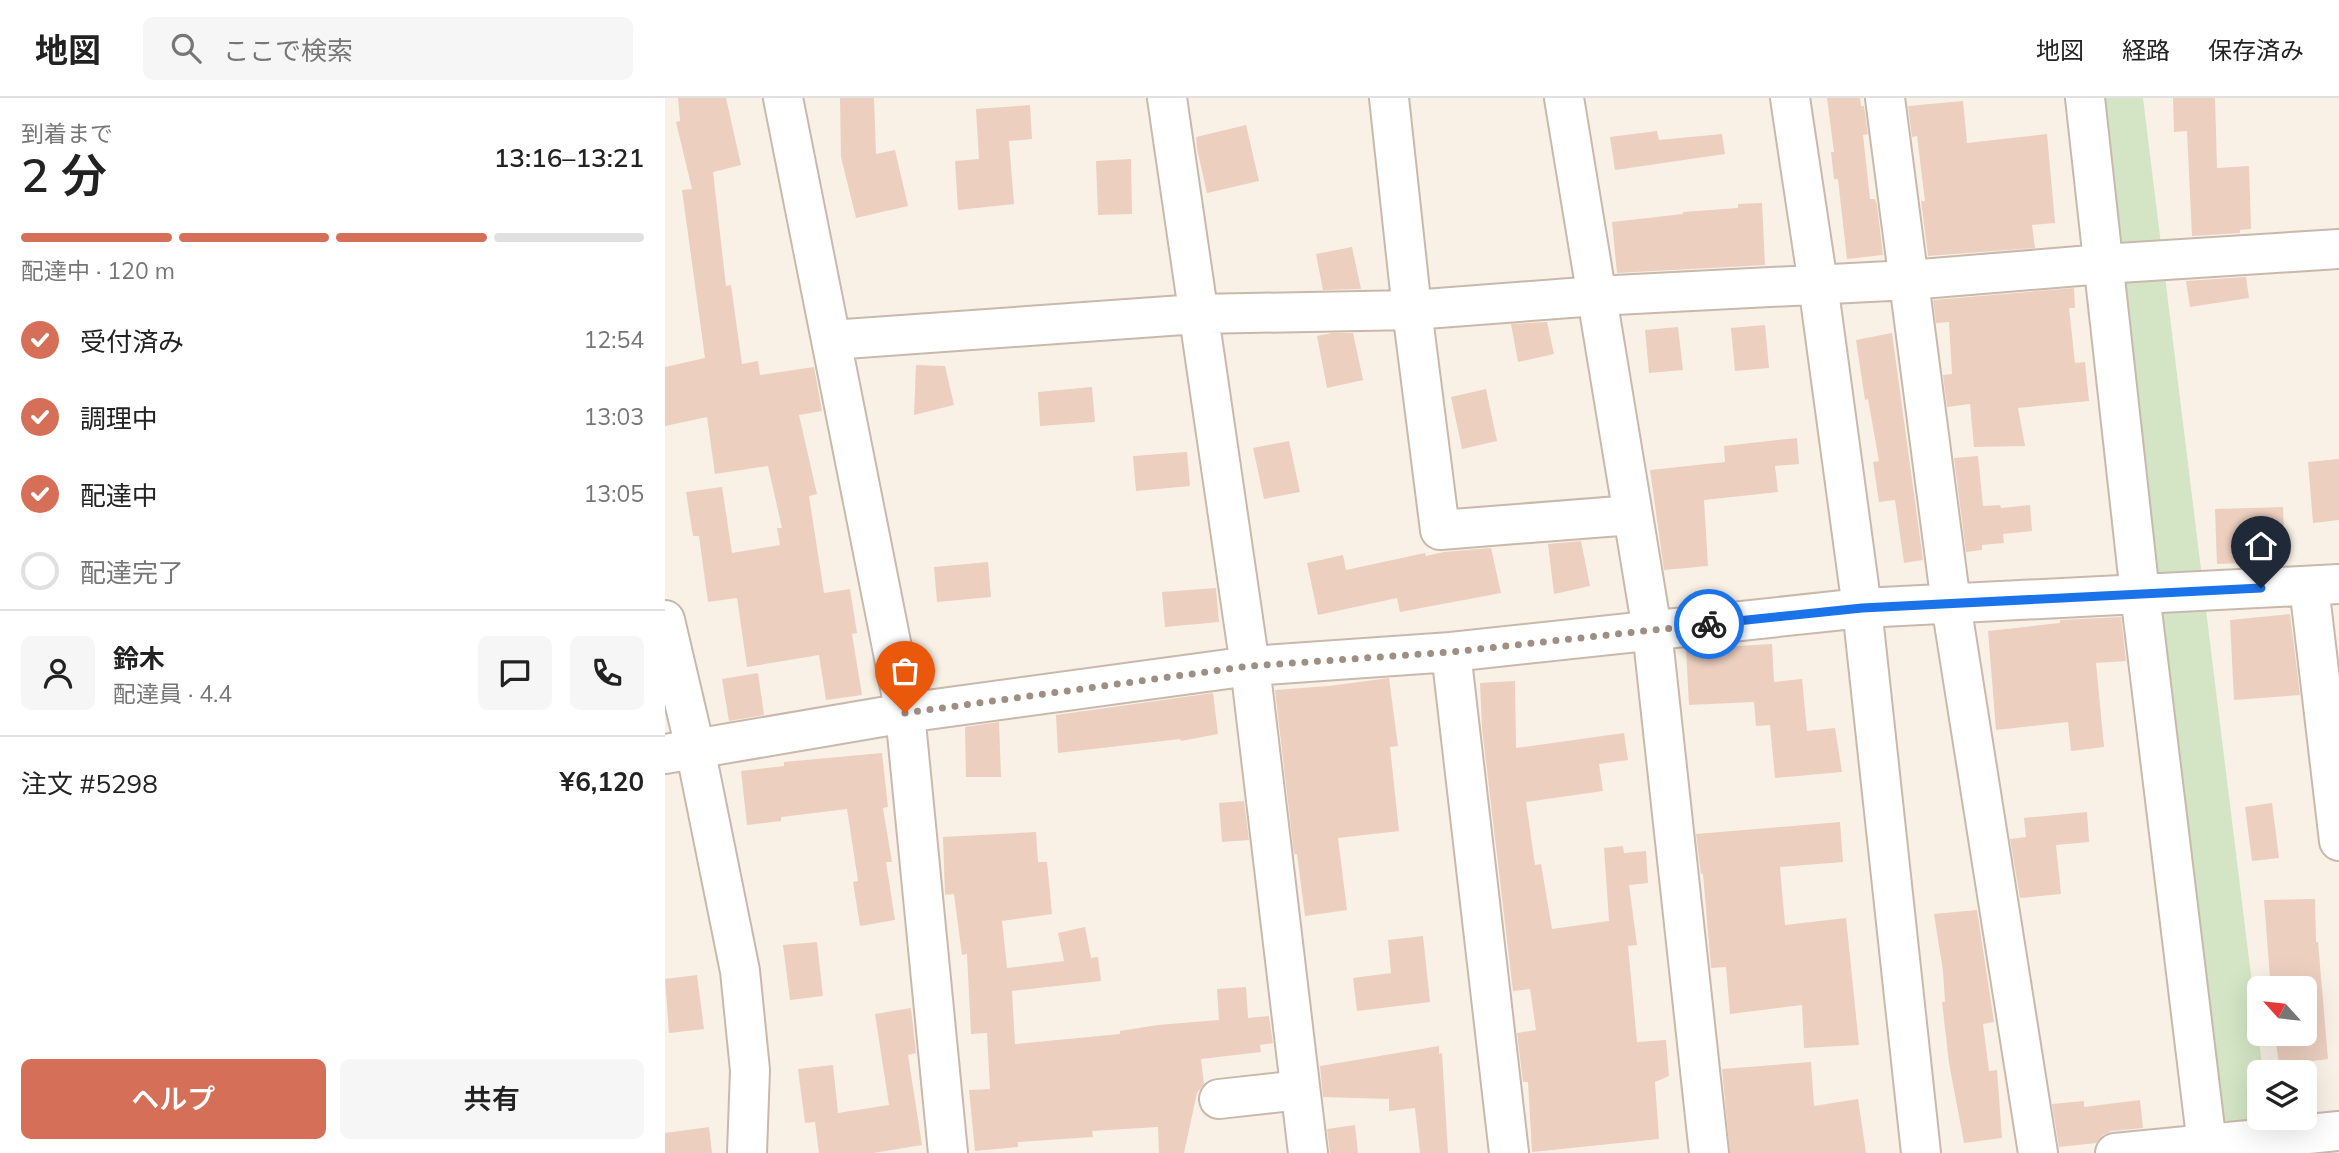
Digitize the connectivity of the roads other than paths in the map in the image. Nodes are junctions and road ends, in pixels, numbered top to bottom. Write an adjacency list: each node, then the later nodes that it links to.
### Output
1 (783, 98): 15 (street)
2 (1167, 98): 14 (street)
3 (1389, 98): 13 (street)
4 (1565, 98): 12 (street)
5 (1790, 98): 11 (street)
6 (1885, 98): 10 (street)
7 (2085, 98): 9 (street)
8 (2339, 249): 9 (street)
9 (2103, 264): 10 (street); 18 (street)
10 (1909, 280): 11 (street); 19 (street)
11 (1818, 284): 12 (street); 20 (street)
12 (1596, 296): 13 (street); 16 (street)
13 (1412, 310): 14 (street); 16 (street)
14 (1197, 314): 15 (street); 24 (street)
15 (831, 340): 25 (street)
16 (1632, 515): 22 (street)
17 (2324, 585): 18 (street); 27 (street)
18 (2140, 594): 19 (street); 31 (street)
19 (1951, 604): 20 (street); 38 (street)
20 (1862, 608): 22 (street); 37 (street)
21 (665, 620): 26 (street)
22 (1652, 630): 23 (street); 36 (street)
23 (1451, 652): 24 (street); 35 (street)
24 (1250, 666): 25 (street); 28 (street)
25 (905, 713): 26 (street); 33 (street)
26 (680, 751): 32 (street)
27 (2339, 841)
28 (1300, 1090): 29 (street); 34 (street)
29 (1219, 1099)
30 (2339, 1131): 31 (street)
31 (2207, 1149): 39 (street)
32 (747, 1153)
33 (948, 1153)
34 (1308, 1153)
35 (1509, 1153)
36 (1709, 1153)
37 (1921, 1153)
38 (2038, 1153)
39 (2115, 1153)

